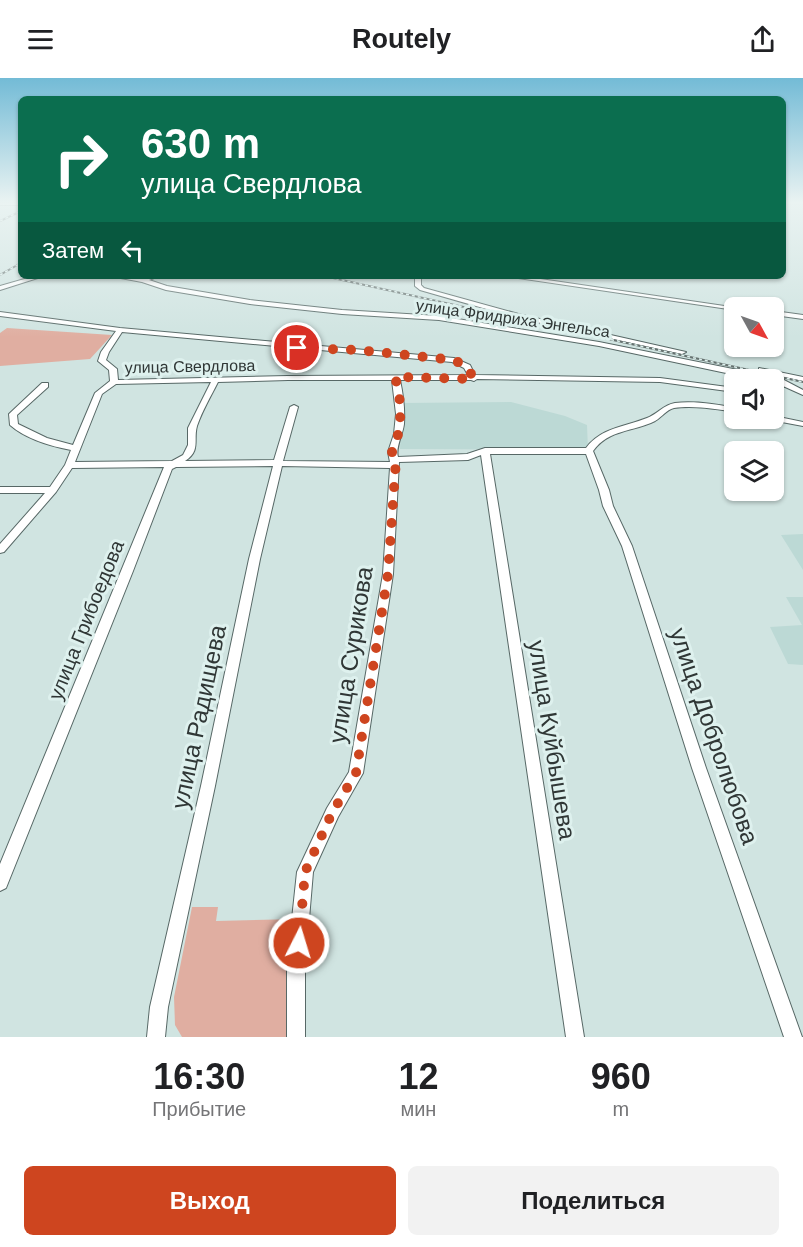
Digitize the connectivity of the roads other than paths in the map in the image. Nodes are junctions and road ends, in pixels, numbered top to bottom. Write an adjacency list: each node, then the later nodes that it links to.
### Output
1 (31, 279): 7 (street)
2 (136, 279): 6 (street, улица Фридриха Энгельса)
3 (146, 279): 6 (street, улица Фридриха Энгельса)
4 (419, 279): 16 (street)
5 (529, 279): 8 (street)
6 (143, 280): 13 (street, улица Фридриха Энгельса)
7 (0, 288)
8 (724, 306)
9 (0, 314): 12 (street)
10 (784, 314): 11 (street)
11 (802, 317)
12 (120, 330): 15 (street, улица Свердлова); 18 (street)
13 (725, 369)
14 (395, 377): 15 (street, улица Свердлова); 17 (street, улица Свердлова); 30 (street, улица Сурикова)
15 (474, 379): 21 (street, улица Свердлова)
16 (803, 379)
17 (215, 381): 18 (street, улица Свердлова); 31 (street, улица Грибоедова)
18 (114, 382): 27 (street, улица Свердлова)
19 (784, 384): 22 (street, улица Фридриха Энгельса)
20 (45, 385): 27 (street)
21 (724, 389)
22 (803, 393)
23 (294, 407): 32 (street, улица Радищева)
24 (724, 409): 29 (street)
25 (784, 420): 26 (street)
26 (803, 424)
27 (76, 448): 33 (street, улица Свердлова)
28 (485, 451): 29 (street); 30 (street); 40 (street, улица Куйбышева)
29 (589, 451): 41 (street, улица Добролюбова)
30 (395, 462): 32 (street); 39 (street, улица Сурикова)
31 (174, 463): 32 (street); 33 (street); 37 (street, улица Грибоедова)
32 (277, 463): 38 (street, улица Радищева)
33 (69, 465): 35 (street, улица Свердлова)
34 (0, 490): 35 (street)
35 (53, 490): 36 (street, улица Свердлова)
36 (0, 550)
37 (0, 883)
38 (156, 1037)
39 (296, 1037)
40 (575, 1037)
41 (793, 1037)

